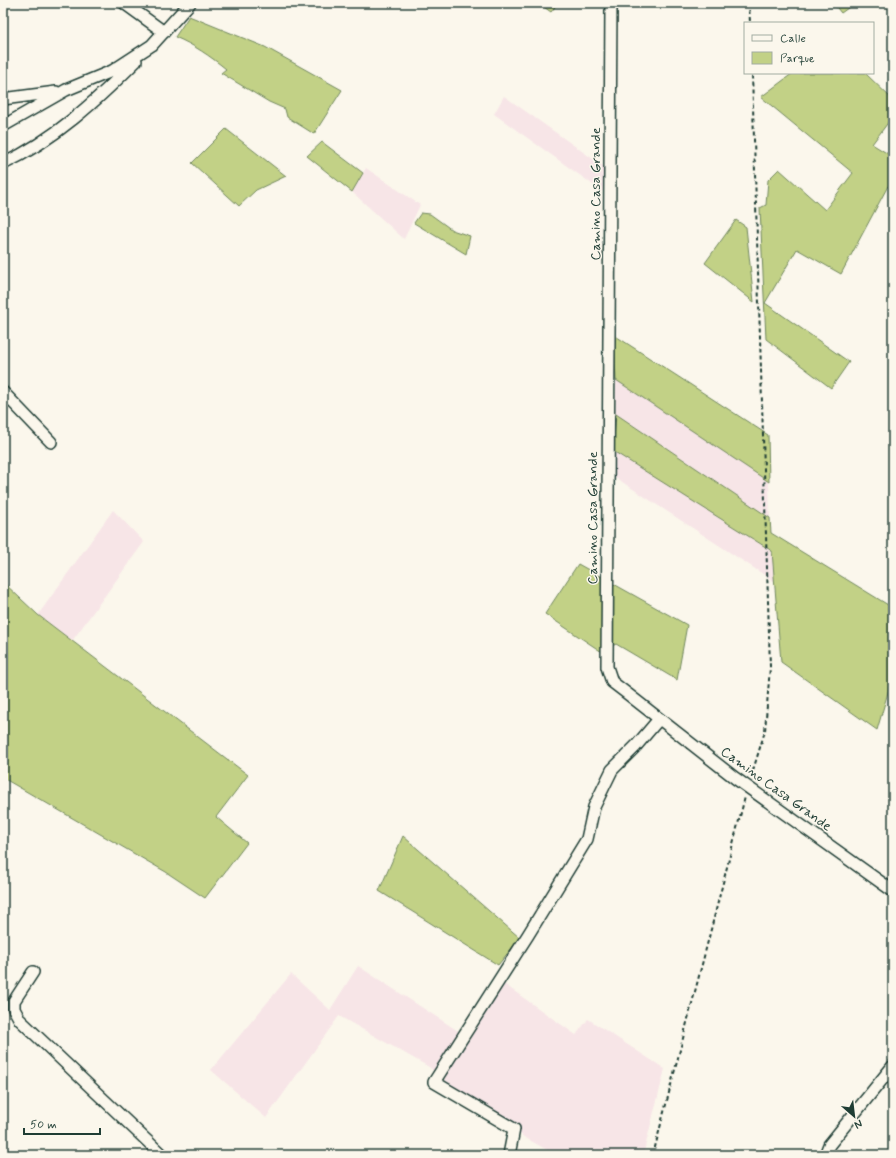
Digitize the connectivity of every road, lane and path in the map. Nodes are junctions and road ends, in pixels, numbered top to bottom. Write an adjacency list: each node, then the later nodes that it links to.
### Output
1 (124, 3): 6 (street)
2 (190, 3): 6 (street)
3 (611, 3): 15 (street, Camino Casa Grande)
4 (749, 3): 5 (path)
5 (750, 22)
6 (164, 32): 7 (street)
7 (152, 45): 9 (street); 12 (street)
8 (752, 74): 16 (path)
9 (66, 90): 10 (street); 11 (street)
10 (3, 99)
11 (3, 126)
12 (3, 164)
13 (3, 392): 14 (street)
14 (51, 442)
15 (659, 718): 16 (street, Camino Casa Grande); 21 (street)
16 (748, 787): 17 (street, Camino Casa Grande); 22 (path)
17 (893, 891)
18 (33, 972): 20 (street)
19 (893, 1066): 23 (street)
20 (162, 1155)
21 (509, 1155)
22 (653, 1155)
23 (825, 1155)

